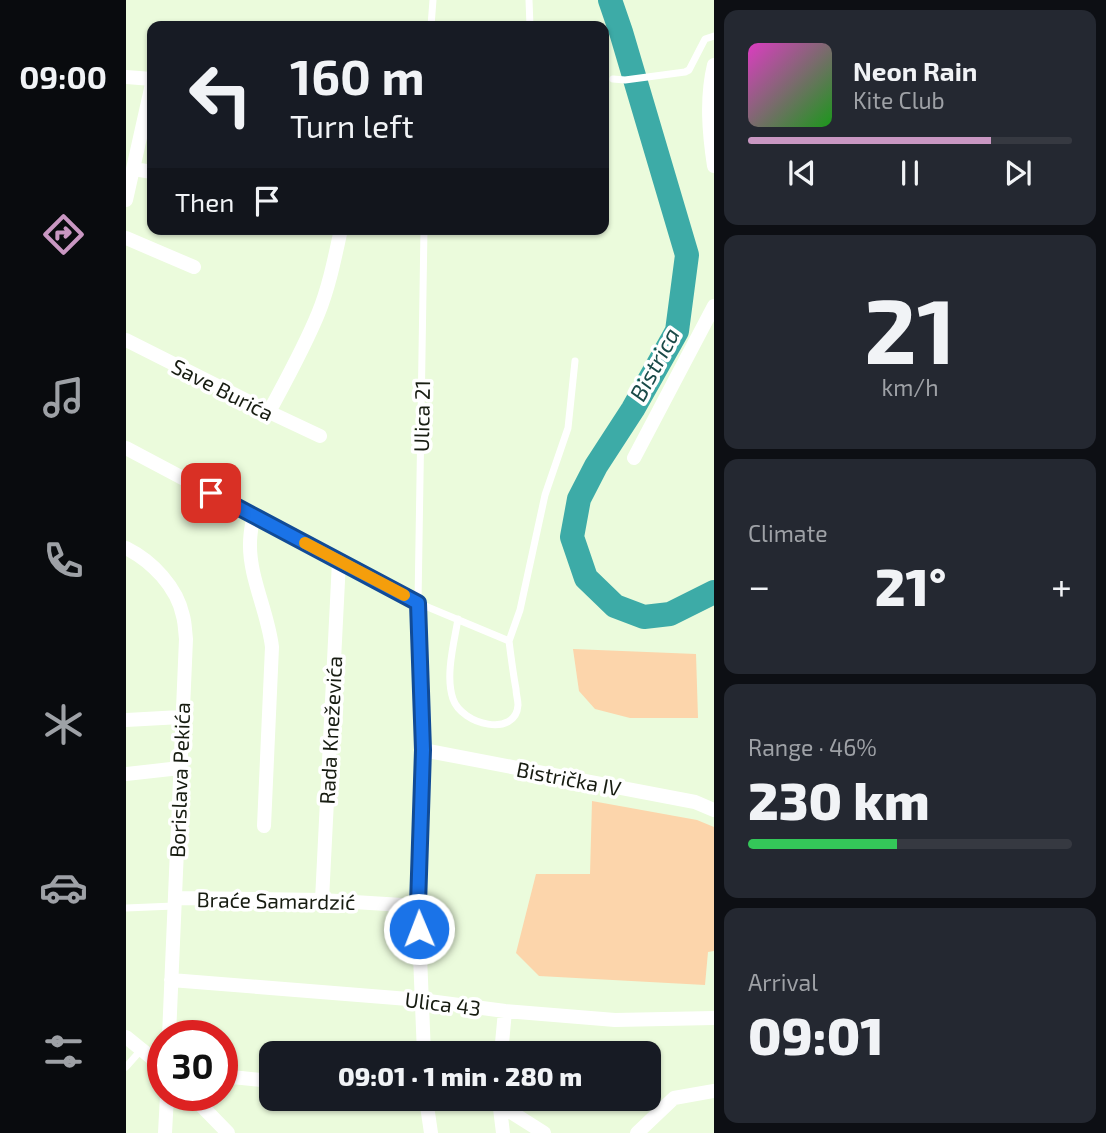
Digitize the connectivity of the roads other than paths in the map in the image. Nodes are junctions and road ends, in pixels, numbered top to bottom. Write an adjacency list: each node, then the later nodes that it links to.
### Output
1 (433, 0): 3 (lane)
2 (529, 0): 4 (lane)
3 (431, 21)
4 (530, 21)
5 (714, 36): 8 (lane)
6 (714, 65): 11 (street)
7 (126, 76): 9 (street)
8 (612, 79)
9 (147, 80)
10 (147, 105): 12 (street)
11 (714, 166)
12 (134, 169): 13 (street); 14 (street)
13 (147, 171)
14 (126, 200)
15 (339, 235): 22 (street)
16 (424, 235): 29 (lane, Ulica 21)
17 (126, 238): 18 (street)
18 (194, 267)
19 (714, 306): 25 (street)
20 (126, 340): 22 (street, Save Burića)
21 (575, 361): 31 (lane)
22 (269, 412): 23 (street, Save Burića)
23 (320, 436)
24 (126, 448): 26 (street)
25 (634, 458)
26 (253, 516): 28 (street); 38 (street)
27 (126, 548): 32 (street, Borislava Pekića)
28 (339, 561): 29 (street); 39 (street, Rada Kneževića)
29 (418, 603): 30 (lane); 34 (street)
30 (458, 619): 31 (lane); 31 (lane)
31 (509, 641)
32 (181, 717): 33 (street); 35 (street, Borislava Pekića)
33 (126, 720)
34 (423, 750): 37 (street, Bistrička IV); 41 (street)
35 (180, 768): 36 (street); 40 (street, Borislava Pekića)
36 (126, 774)
37 (711, 805)
38 (264, 826)
39 (322, 900): 40 (street, Braće Samardzić); 41 (street, Braće Samardzić)
40 (175, 902): 42 (lane); 43 (street, Borislava Pekića)
41 (418, 905): 44 (street)
42 (126, 908)
43 (172, 980): 44 (street, Ulica 43); 47 (street, Borislava Pekića)
44 (421, 1000): 45 (street, Ulica 43); 49 (street)
45 (505, 1011): 46 (street, Ulica 43); 50 (street)
46 (714, 1018)
47 (170, 1020)
48 (126, 1037): 51 (street)
49 (423, 1041)
50 (502, 1041)
51 (142, 1049): 52 (street); 53 (lane)
52 (147, 1053)
53 (126, 1067)
54 (238, 1078): 55 (street)
55 (259, 1080)
56 (714, 1091): 67 (street)
57 (166, 1111): 62 (street)
58 (207, 1111): 63 (street)
59 (428, 1111): 64 (street)
60 (501, 1111): 65 (street)
61 (513, 1111): 66 (street)
62 (165, 1133)
63 (228, 1133)
64 (431, 1133)
65 (503, 1133)
66 (544, 1133)
67 (636, 1133)

